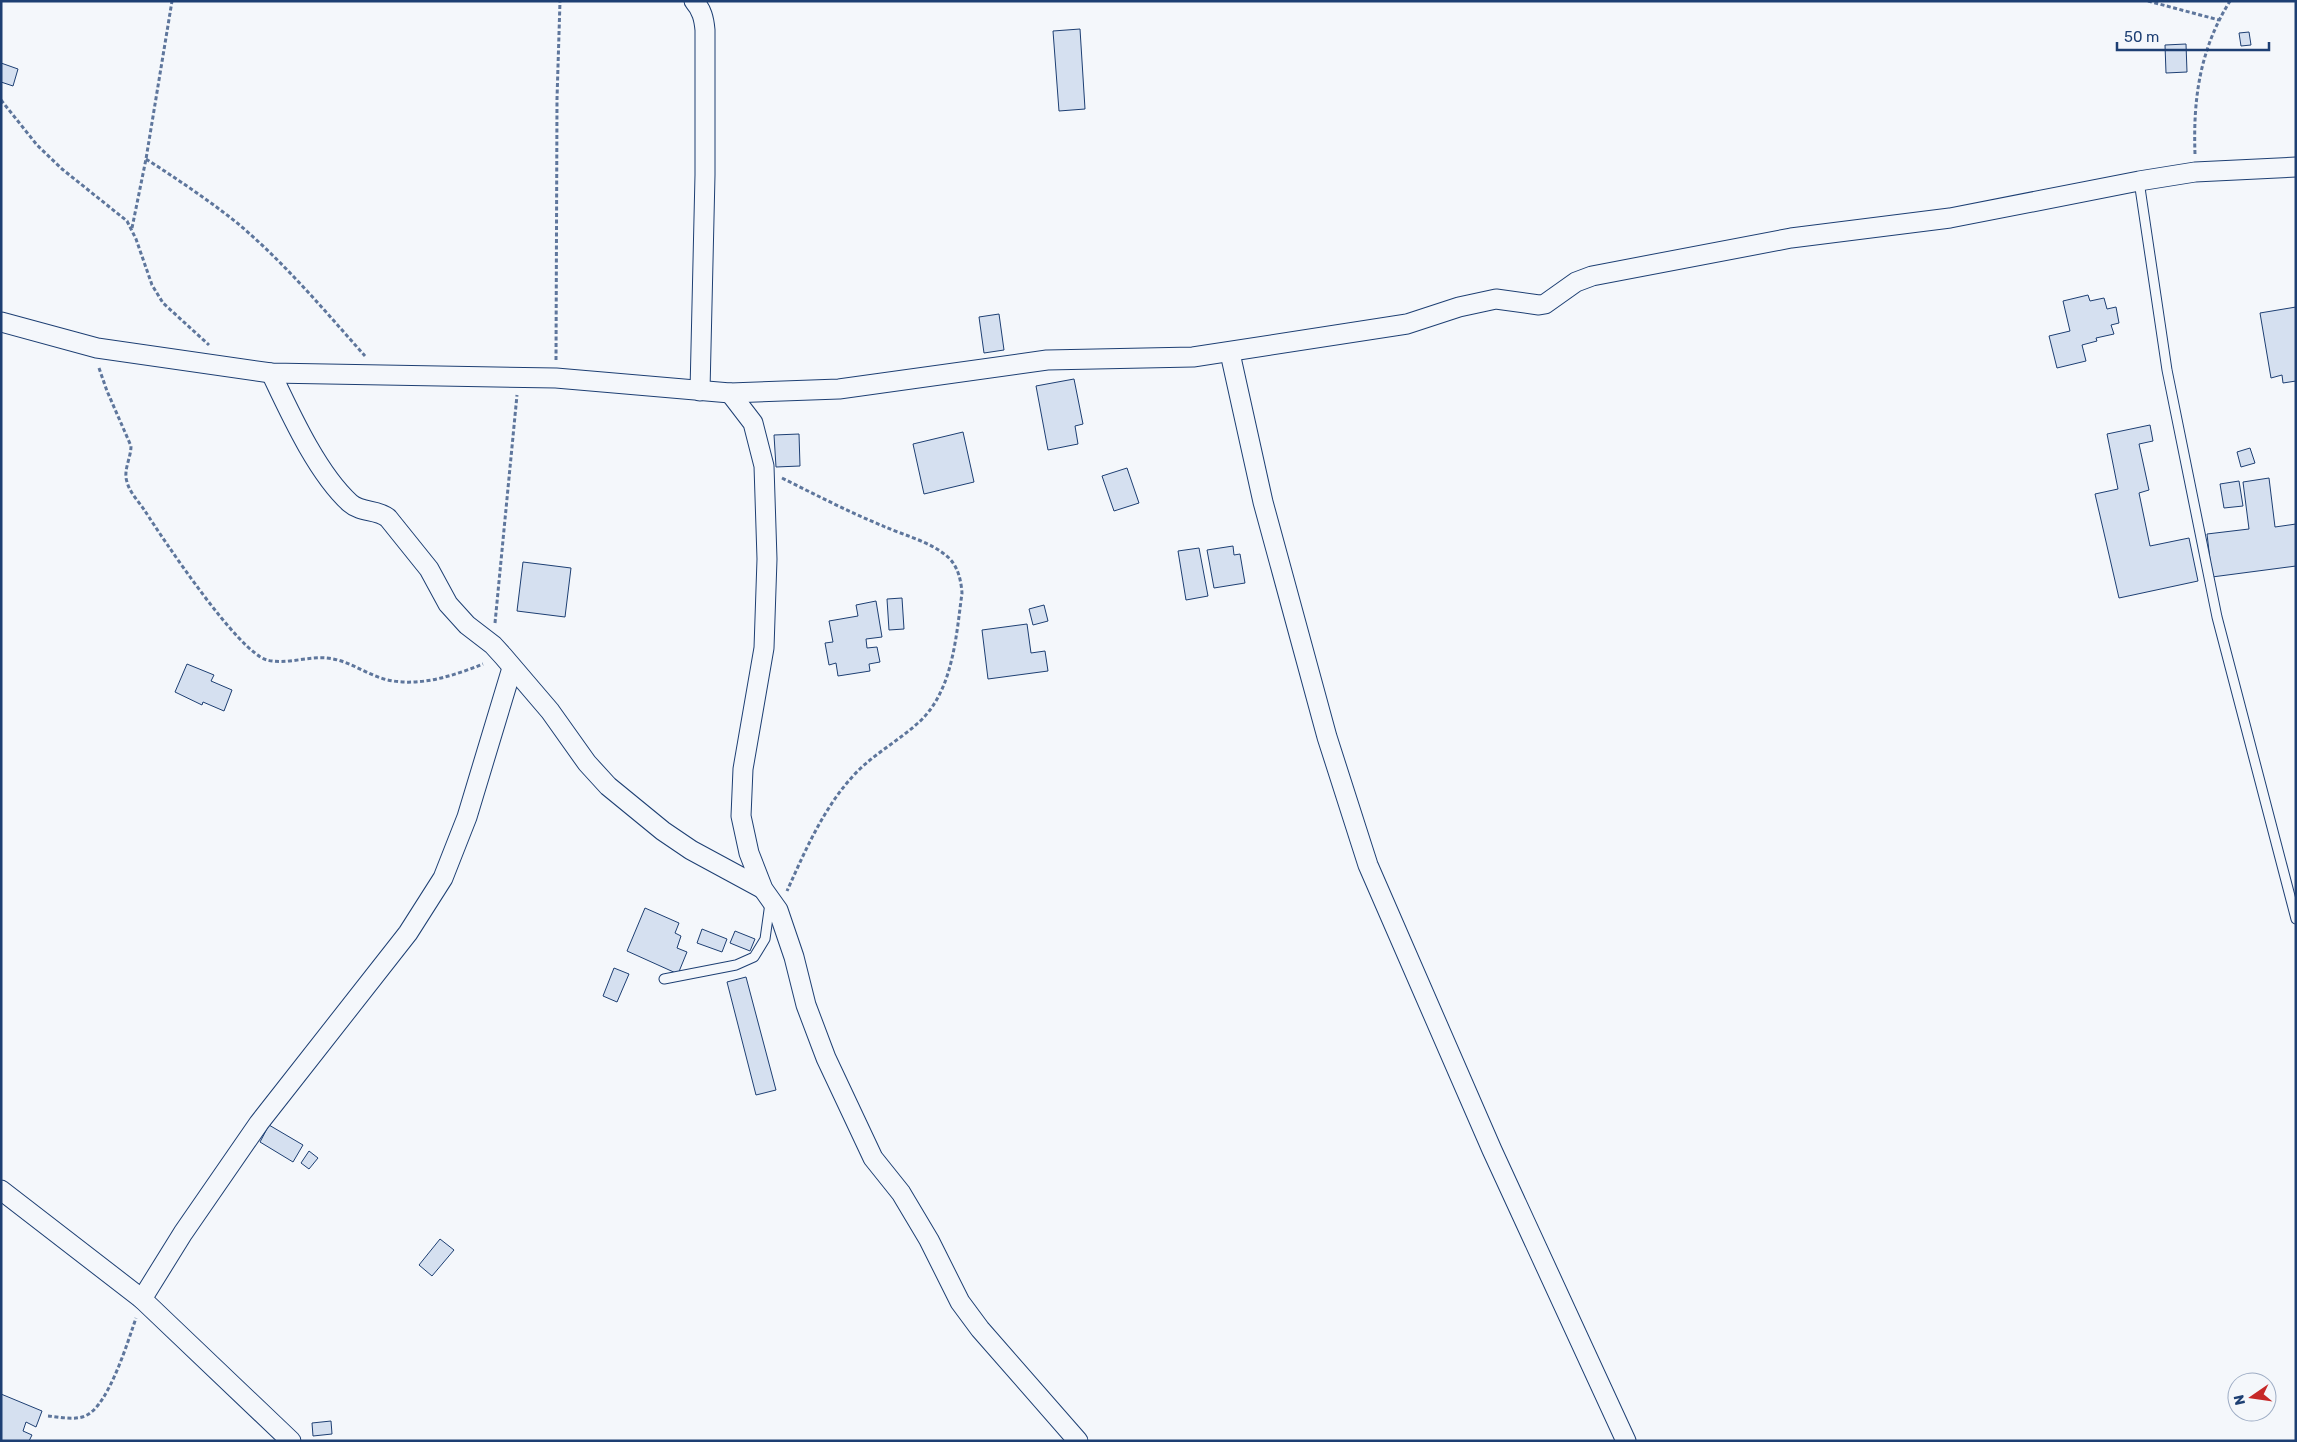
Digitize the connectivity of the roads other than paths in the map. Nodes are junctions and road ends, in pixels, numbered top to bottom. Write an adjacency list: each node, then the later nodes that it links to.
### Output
1 (694, 1): 7 (street)
2 (2296, 167): 3 (street)
3 (2140, 181): 5 (street); 11 (lane)
4 (1, 322): 6 (street)
5 (1230, 353): 8 (street); 17 (street)
6 (271, 373): 7 (street); 9 (street)
7 (700, 391): 8 (street)
8 (730, 393): 10 (street)
9 (503, 656): 10 (street); 14 (street)
10 (770, 899): 12 (lane); 16 (street)
11 (2296, 919)
12 (664, 979)
13 (1, 1190): 14 (street)
14 (142, 1299): 15 (street)
15 (292, 1441)
16 (1078, 1441)
17 (1626, 1441)

